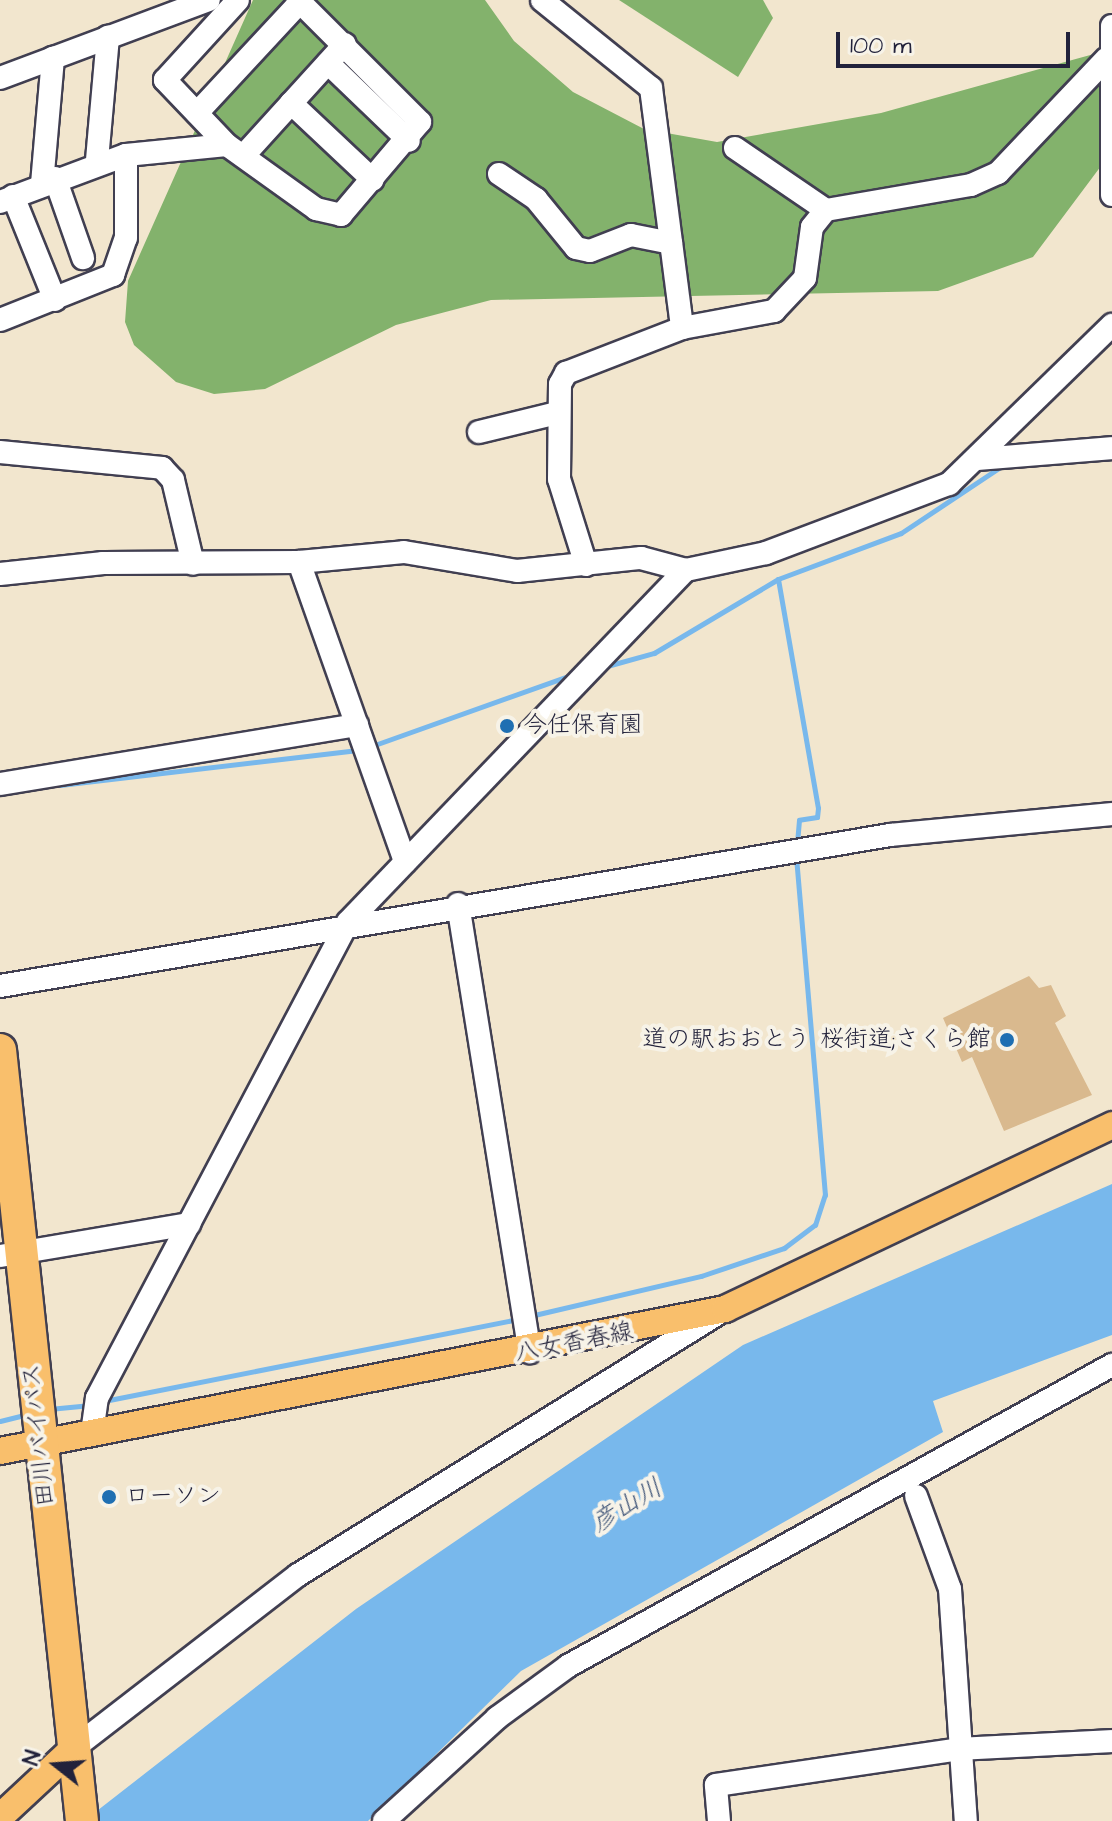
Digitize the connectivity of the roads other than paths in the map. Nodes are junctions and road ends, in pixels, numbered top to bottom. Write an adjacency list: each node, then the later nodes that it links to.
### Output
1 (209, 0): 6 (street)
2 (238, 0): 13 (street)
3 (542, 0): 25 (street)
4 (299, 1): 7 (street); 13 (street)
5 (1112, 26): 10 (street)
6 (108, 36): 8 (street); 18 (street)
7 (345, 44): 9 (street); 14 (street)
8 (53, 57): 11 (street); 21 (street)
9 (328, 63): 12 (street); 14 (street)
10 (1109, 69): 22 (street); 24 (street)
11 (0, 78)
12 (291, 103): 16 (street); 20 (street)
13 (197, 113): 16 (street)
14 (409, 141): 20 (street)
15 (735, 148): 24 (street)
16 (237, 149): 17 (street); 20 (street)
17 (126, 155): 18 (street); 27 (street)
18 (97, 160): 21 (street)
19 (499, 174): 25 (street)
20 (373, 180)
21 (48, 181): 23 (street); 26 (street)
22 (1112, 195)
23 (6, 199): 27 (street)
24 (826, 210): 30 (street)
25 (671, 243): 30 (street)
26 (83, 258)
27 (55, 300): 28 (street)
28 (0, 319): 31 (street)
29 (1112, 325): 36 (street)
30 (682, 328): 32 (street)
31 (0, 335)
32 (557, 413): 33 (street); 39 (street)
33 (479, 432)
34 (1112, 448): 36 (street)
35 (0, 452): 38 (street)
36 (979, 459): 40 (street)
37 (299, 562): 38 (street); 39 (street); 42 (street)
38 (193, 564): 41 (street)
39 (586, 565): 40 (street)
40 (686, 570): 45 (street)
41 (0, 574)
42 (357, 725): 43 (street); 45 (street)
43 (0, 784)
44 (1112, 814): 46 (street)
45 (405, 862): 47 (street)
46 (458, 904): 47 (street); 54 (street)
47 (348, 922): 48 (street); 51 (street)
48 (0, 986)
49 (0, 1050): 52 (highway, 田川バイパス)
50 (1112, 1125): 53 (main road, 八女香春線)
51 (189, 1224): 52 (street); 56 (street)
52 (11, 1254): 57 (highway, 田川バイパス)
53 (725, 1309): 54 (main road, 八女香春線); 62 (street)
54 (530, 1352): 56 (main road, 八女香春線)
55 (1112, 1365): 65 (street)
56 (92, 1433): 57 (main road, 八女香春線)
57 (39, 1443): 58 (main road, 八女香春線); 62 (highway, 田川バイパス)
58 (0, 1451)
59 (916, 1496): 61 (street)
60 (1112, 1741): 61 (street)
61 (959, 1749): 66 (street); 67 (street)
62 (74, 1756): 63 (main road); 64 (highway, 田川バイパス)
63 (0, 1817)
64 (82, 1821)
65 (384, 1821)
66 (719, 1821)
67 (966, 1821)

